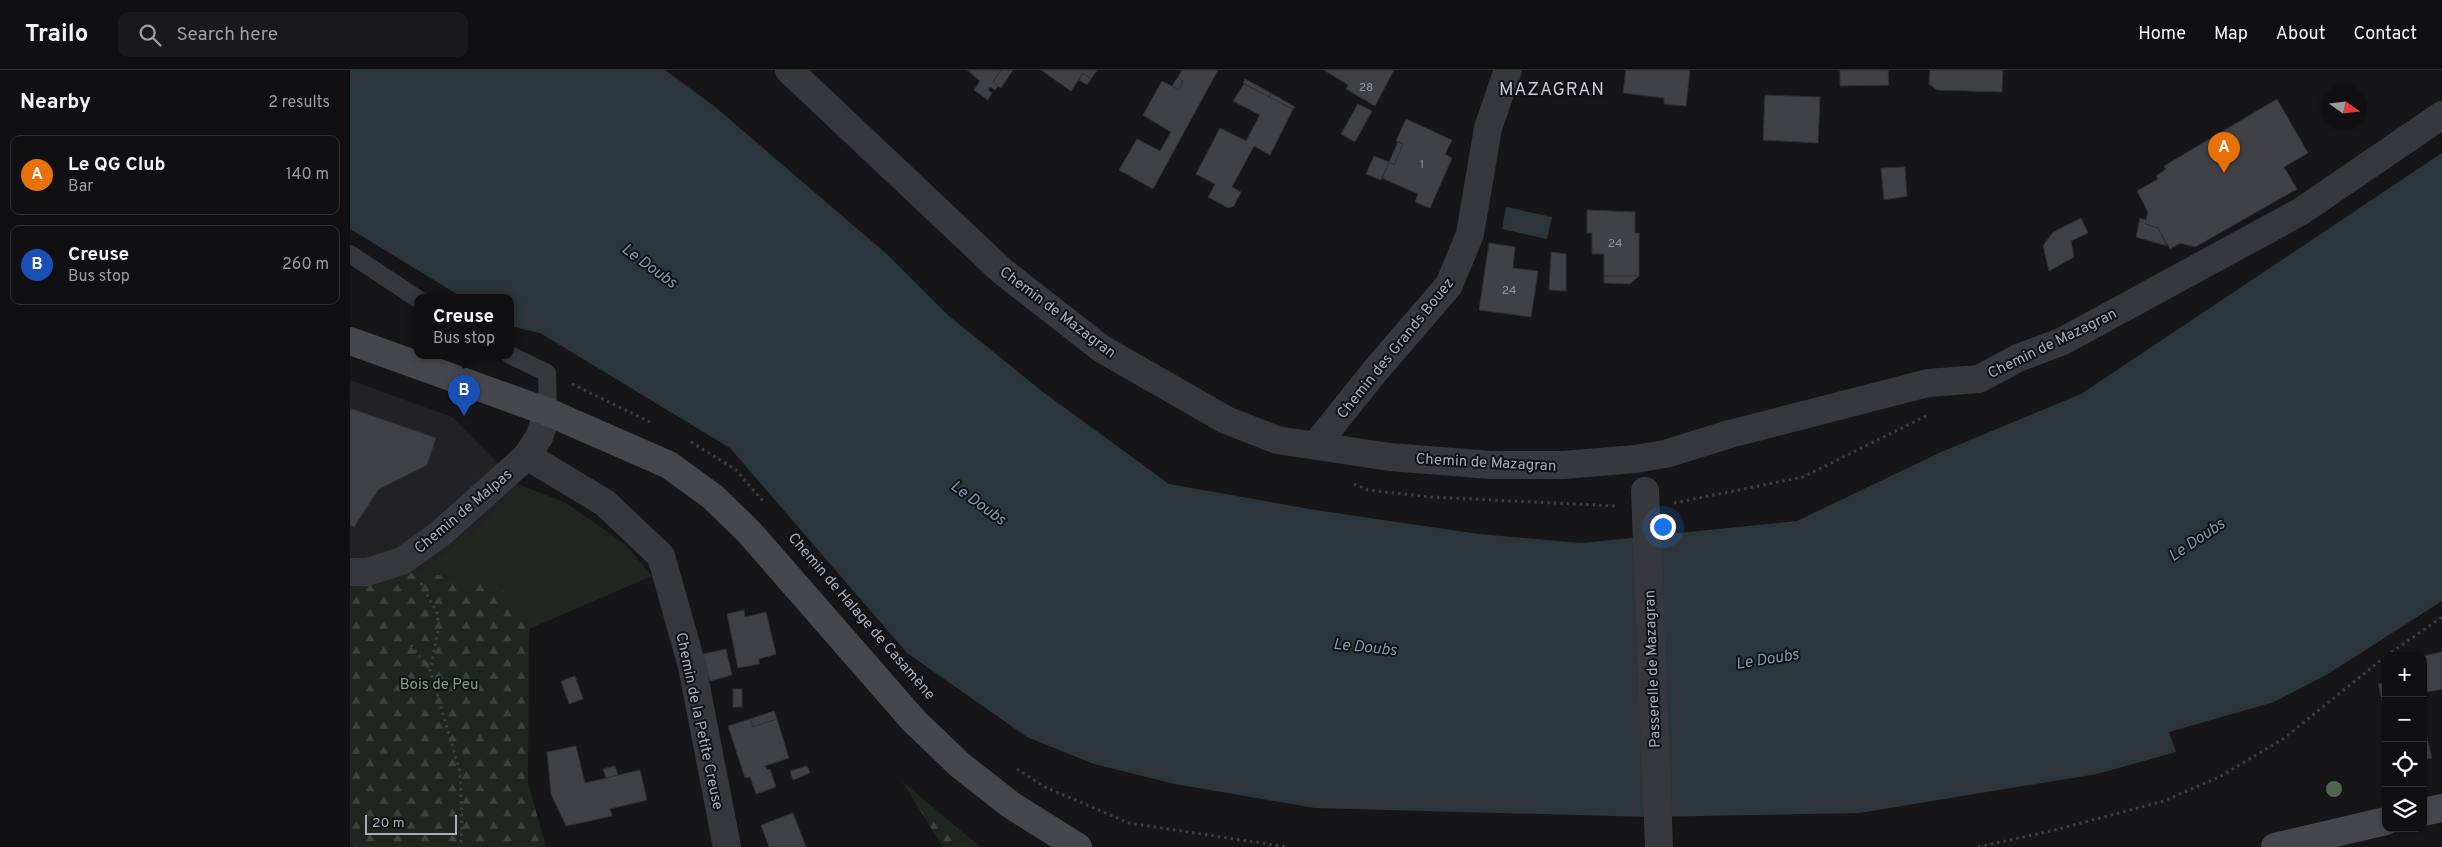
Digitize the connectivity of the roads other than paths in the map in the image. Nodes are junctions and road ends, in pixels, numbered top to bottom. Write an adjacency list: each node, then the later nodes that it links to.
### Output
1 (789, 70): 11 (street, Chemin de Mazagran)
2 (1508, 70): 11 (street, Chemin des Grands Bouez)
3 (2442, 114): 13 (street, Chemin de Mazagran)
4 (350, 254): 5 (lane)
5 (414, 297)
6 (350, 341): 8 (main road)
7 (514, 357): 10 (lane)
8 (414, 359)
9 (419, 360): 10 (main road)
10 (548, 412): 12 (street, Chemin de Malpas); 20 (main road)
11 (1316, 446): 13 (street, Chemin de Mazagran)
12 (527, 456): 14 (street, Chemin de Malpas); 19 (street, Chemin de la Petite Creuse)
13 (1643, 457): 18 (street, Passerelle de Mazagran, bridge)
14 (350, 572)
15 (2442, 808): 16 (main road)
16 (2427, 811)
17 (2382, 822): 21 (main road)
18 (1659, 844)
19 (727, 847)
20 (1078, 847)
21 (2275, 847)

